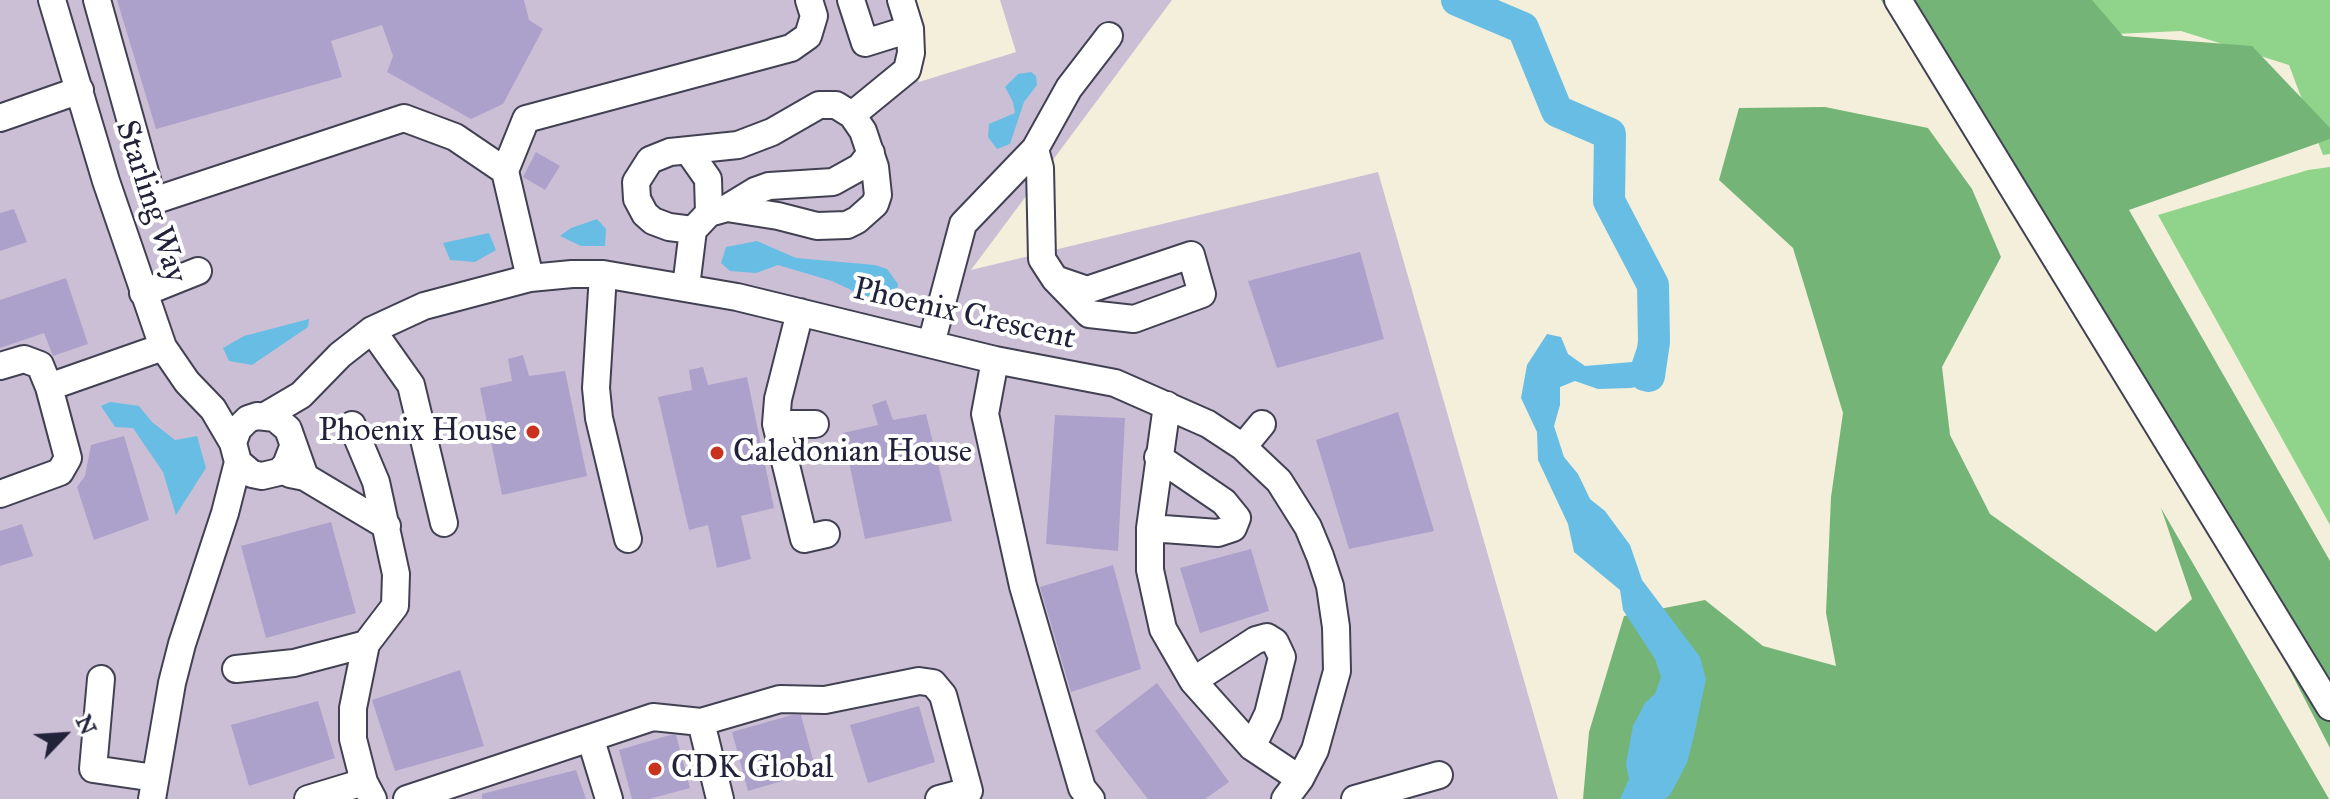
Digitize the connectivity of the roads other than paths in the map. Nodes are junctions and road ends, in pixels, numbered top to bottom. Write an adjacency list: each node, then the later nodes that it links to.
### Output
1 (52, 0): 9 (street, Starling Way)
2 (97, 0): 15 (street)
3 (809, 0): 15 (street)
4 (851, 0): 7 (street)
5 (901, 0): 7 (street)
6 (1898, 0): 53 (street)
7 (910, 29): 10 (street)
8 (1109, 36): 12 (street)
9 (80, 90): 11 (street); 22 (street, Starling Way)
10 (852, 115): 13 (street); 14 (street)
11 (0, 118)
12 (1035, 149): 20 (street); 25 (street)
13 (689, 152): 16 (street); 16 (street)
14 (871, 153): 16 (street); 16 (street)
15 (505, 171): 19 (street)
16 (710, 217): 21 (street)
17 (198, 271): 22 (street)
18 (603, 274): 19 (street, Phoenix Crescent); 21 (street, Phoenix Crescent); 48 (street)
19 (530, 278): 24 (street, Phoenix Crescent)
20 (1055, 279): 20 (street)
21 (686, 287): 23 (street, Phoenix Crescent)
22 (143, 293): 26 (street, Starling Way)
23 (800, 312): 25 (street, Phoenix Crescent); 32 (street)
24 (372, 330): 36 (street, Phoenix Crescent); 44 (street)
25 (931, 344): 27 (street, Phoenix Crescent)
26 (163, 347): 29 (street); 31 (street, Starling Way)
27 (995, 360): 30 (street, Phoenix Crescent); 66 (street)
28 (0, 366): 29 (street)
29 (49, 387): 42 (street)
30 (1167, 405): 37 (street, Phoenix Crescent); 39 (street)
31 (213, 409): 36 (street); 38 (street, Starling Way)
32 (776, 424): 33 (street); 47 (street)
33 (815, 424)
34 (1262, 424): 37 (street)
35 (352, 425): 45 (street)
36 (274, 427): 38 (street); 40 (street); 41 (street)
37 (1243, 447): 59 (street, Phoenix Crescent)
38 (235, 453): 40 (street); 43 (street)
39 (1158, 457): 46 (street); 46 (street)
40 (270, 474): 41 (street); 43 (street)
41 (305, 477): 45 (street)
42 (0, 494)
43 (225, 513): 58 (street)
44 (444, 523)
45 (387, 526): 49 (street)
46 (1150, 528): 52 (street)
47 (826, 534)
48 (628, 539)
49 (366, 644): 50 (street); 60 (street)
50 (236, 669)
51 (101, 679): 58 (street)
52 (1193, 681): 56 (street); 56 (street)
53 (2330, 707)
54 (701, 722): 55 (street); 64 (street); 65 (street)
55 (591, 740): 62 (street); 63 (street)
56 (1252, 747): 59 (street)
57 (1439, 775): 67 (street)
58 (154, 789)
59 (1292, 789)
60 (369, 790): 61 (street)
61 (308, 799)
62 (407, 799)
63 (609, 799)
64 (720, 799)
65 (939, 799)
66 (1091, 799)
67 (1355, 799)

